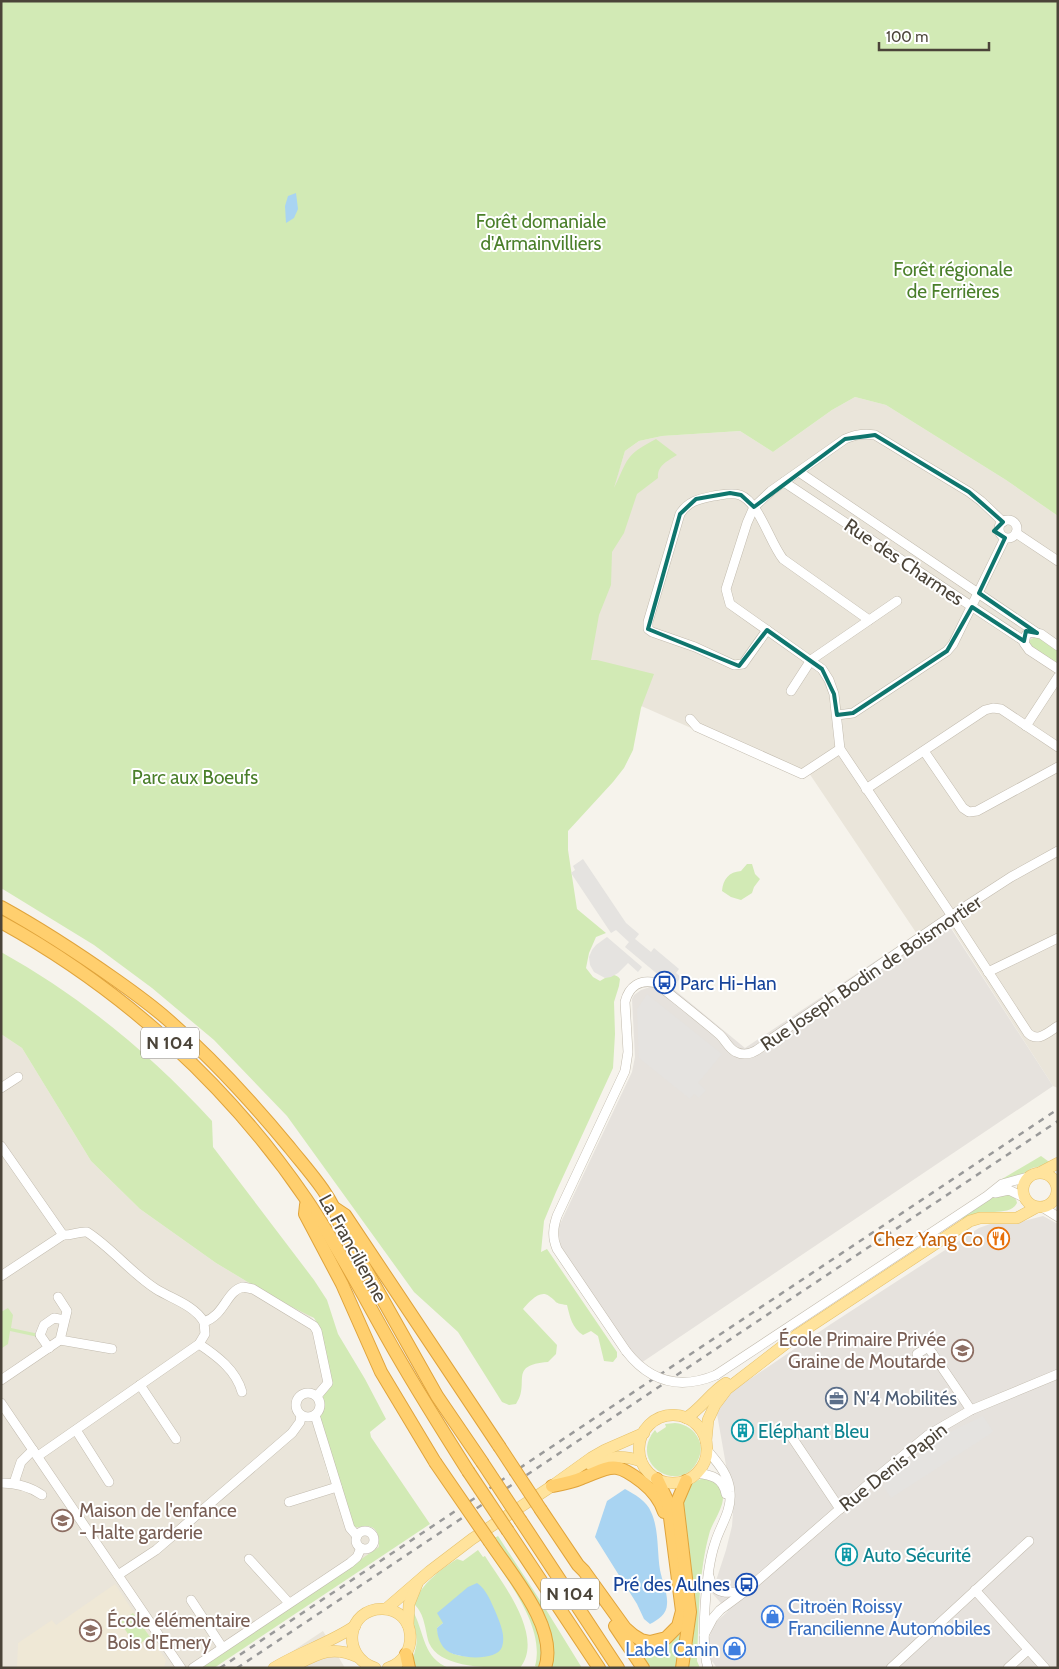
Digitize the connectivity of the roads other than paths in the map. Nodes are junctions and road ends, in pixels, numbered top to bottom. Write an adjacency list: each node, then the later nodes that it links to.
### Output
1 (799, 472): 2 (street); 4 (street); 8 (street, Rue des Charmes)
2 (784, 482): 3 (street); 10 (street, Rue des Charmes)
3 (754, 507): 11 (street); 12 (street); 12 (street)
4 (1003, 522): 5 (street); 6 (street)
5 (1016, 533): 6 (street); 7 (street)
6 (1005, 538): 8 (street)
7 (1058, 561)
8 (978, 593): 10 (street); 13 (street, Rue des Charmes)
9 (897, 601): 11 (street)
10 (972, 607): 14 (street, Rue des Charmes); 20 (street)
11 (869, 620): 16 (street)
12 (767, 630): 16 (street)
13 (1037, 633): 14 (street); 15 (street, Rue des Charmes)
14 (1024, 641): 17 (street, Rue des Charmes)
15 (1058, 646)
16 (811, 660): 19 (street); 20 (street)
17 (1058, 669)
18 (1058, 678): 22 (street)
19 (790, 691)
20 (837, 715): 24 (street)
21 (690, 719): 24 (street)
22 (1026, 726): 23 (street); 25 (street)
23 (1058, 747)
24 (840, 749): 27 (street)
25 (924, 751): 26 (street); 27 (street)
26 (1058, 767)
27 (866, 789): 30 (street)
28 (1058, 851): 30 (street, Rue Joseph Bodin de Boismortier)
29 (1, 907): 46 (highway, La Francilienne / N 104)
30 (952, 916): 33 (street); 42 (street, Rue Joseph Bodin de Boismortier, bridge)
31 (1, 922): 44 (highway, La Francilienne / N 104)
32 (1058, 938): 33 (street)
33 (988, 972): 34 (street)
34 (1058, 1026)
35 (18, 1077): 36 (street)
36 (1, 1088)
37 (1, 1146): 49 (street)
38 (1058, 1163): 39 (main road)
39 (1041, 1172): 40 (main road); 41 (main road)
40 (1028, 1177): 42 (street, Rue Joseph Bodin de Boismortier); 43 (main road)
41 (1057, 1189): 45 (main road)
42 (988, 1196): 43 (street, Rue Joseph Bodin de Boismortier)
43 (1024, 1198): 45 (main road); 48 (main road)
44 (306, 1200): 116 (highway, bridge); 117 (highway, La Francilienne / N 104, bridge)
45 (1039, 1207): 47 (street); 48 (main road)
46 (336, 1209): 93 (highway, bridge); 118 (highway, La Francilienne / N 104, bridge)
47 (1058, 1217)
48 (996, 1218): 59 (main road)
49 (63, 1235): 50 (street); 53 (street)
50 (1, 1276)
51 (58, 1297): 52 (street)
52 (64, 1320): 54 (street); 56 (street)
53 (204, 1322): 55 (street); 64 (street)
54 (60, 1340): 56 (street); 57 (street)
55 (199, 1344): 62 (street); 63 (street)
56 (49, 1348): 61 (street)
57 (112, 1349)
58 (917, 1354): 66 (street)
59 (760, 1362): 69 (main road); 74 (main road)
60 (1058, 1374): 66 (street, Rue Denis Papin)
61 (1, 1380)
62 (140, 1385): 70 (street); 73 (street)
63 (242, 1392)
64 (317, 1396): 67 (street); 68 (street)
65 (1, 1403): 75 (street)
66 (971, 1410): 87 (street, Rue Denis Papin)
67 (301, 1415): 68 (street); 94 (street)
68 (315, 1415): 84 (street)
69 (686, 1418): 72 (main road); 74 (main road)
70 (76, 1430): 75 (street); 80 (street)
71 (789, 1432): 87 (street)
72 (644, 1433): 76 (main road); 83 (main road)
73 (176, 1439)
74 (706, 1445): 77 (main road); 95 (street)
75 (36, 1453): 82 (street); 94 (street)
76 (642, 1461): 78 (main road); 83 (main road)
77 (697, 1473): 79 (main road); 121 (street)
78 (657, 1479): 79 (main road); 88 (highway)
79 (686, 1481): 120 (highway)
80 (109, 1482)
81 (1, 1483): 82 (street)
82 (14, 1483): 85 (street)
83 (552, 1486): 88 (highway); 96 (main road)
84 (336, 1487): 86 (street); 89 (street)
85 (42, 1495)
86 (289, 1502)
87 (840, 1509): 97 (street, Rue Denis Papin)
88 (670, 1525): 93 (highway)
89 (356, 1536): 91 (street); 91 (street)
90 (1029, 1541): 98 (street)
91 (362, 1548): 100 (street)
92 (249, 1559): 100 (street)
93 (578, 1565): 119 (highway)
94 (118, 1575): 109 (street)
95 (708, 1575): 97 (street); 104 (street)
96 (418, 1582): 101 (main road); 102 (main road)
97 (747, 1590): 104 (street, Rue Denis Papin)
98 (976, 1590): 106 (street); 123 (street)
99 (191, 1600): 105 (street)
100 (289, 1603): 105 (street)
101 (386, 1609): 102 (main road); 103 (main road)
102 (408, 1625): 107 (main road)
103 (355, 1626): 108 (main road); 111 (main road)
104 (704, 1635): 122 (street)
105 (222, 1647): 110 (street)
106 (1028, 1650): 124 (street); 125 (street)
107 (406, 1654): 114 (main road); 115 (highway)
108 (358, 1657): 112 (main road); 113 (main road)
109 (182, 1668)
110 (192, 1668)
111 (274, 1668)
112 (290, 1668)
113 (375, 1668)
114 (388, 1668)
115 (409, 1668)
116 (545, 1668)
117 (599, 1668)
118 (618, 1668)
119 (643, 1668)
120 (682, 1668)
121 (704, 1668)
122 (708, 1668)
123 (891, 1668)
124 (1008, 1668)
125 (1045, 1668)

